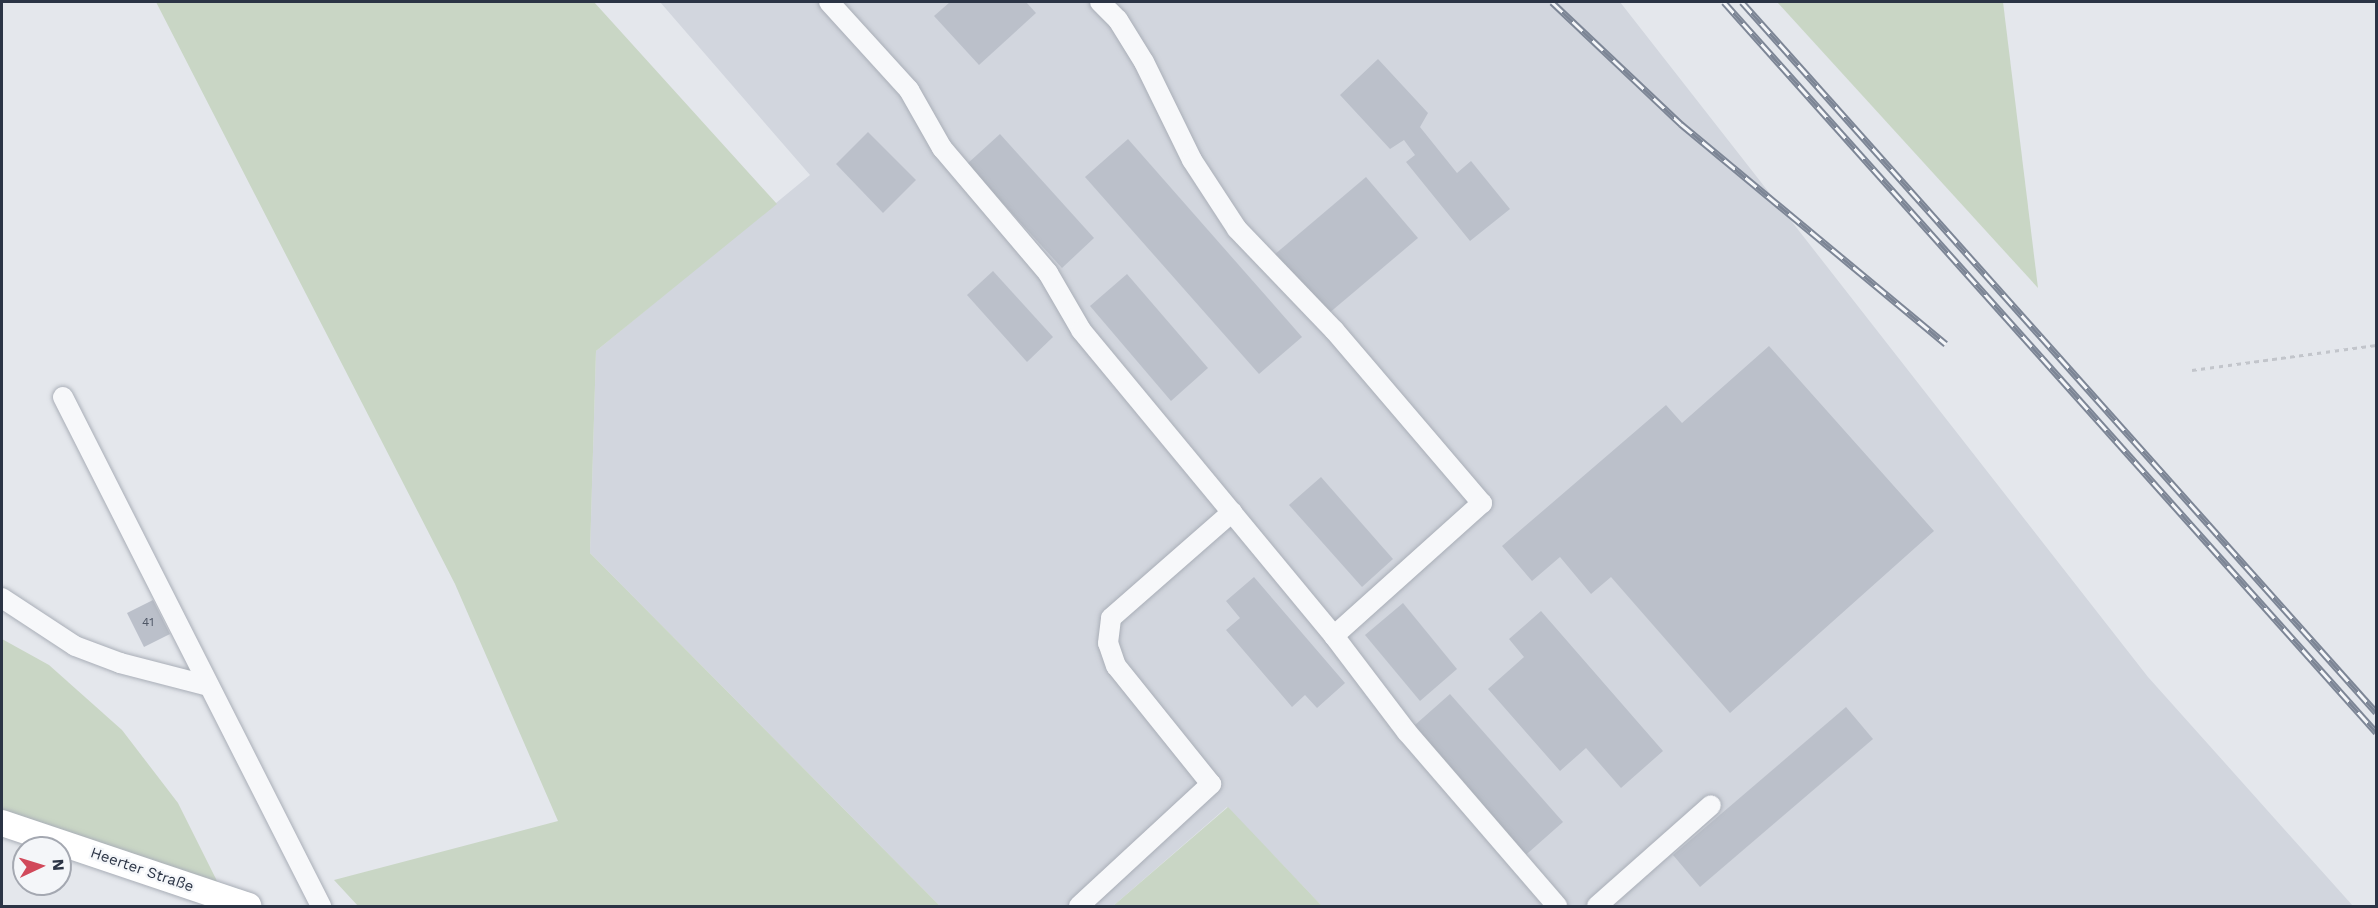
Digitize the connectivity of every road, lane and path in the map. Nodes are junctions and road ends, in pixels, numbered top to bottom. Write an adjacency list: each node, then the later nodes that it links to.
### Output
1 (829, 2): 6 (lane)
2 (1100, 2): 8 (lane)
3 (2376, 345): 4 (path)
4 (2192, 370)
5 (63, 397): 9 (lane)
6 (1232, 512): 8 (lane); 14 (lane)
7 (2, 598): 9 (lane)
8 (1334, 636): 15 (lane)
9 (208, 686): 13 (lane)
10 (1711, 805): 16 (lane)
11 (2, 823): 12 (main road, Heerter Straße)
12 (248, 906)
13 (321, 906)
14 (1078, 906)
15 (1557, 906)
16 (1597, 906)

